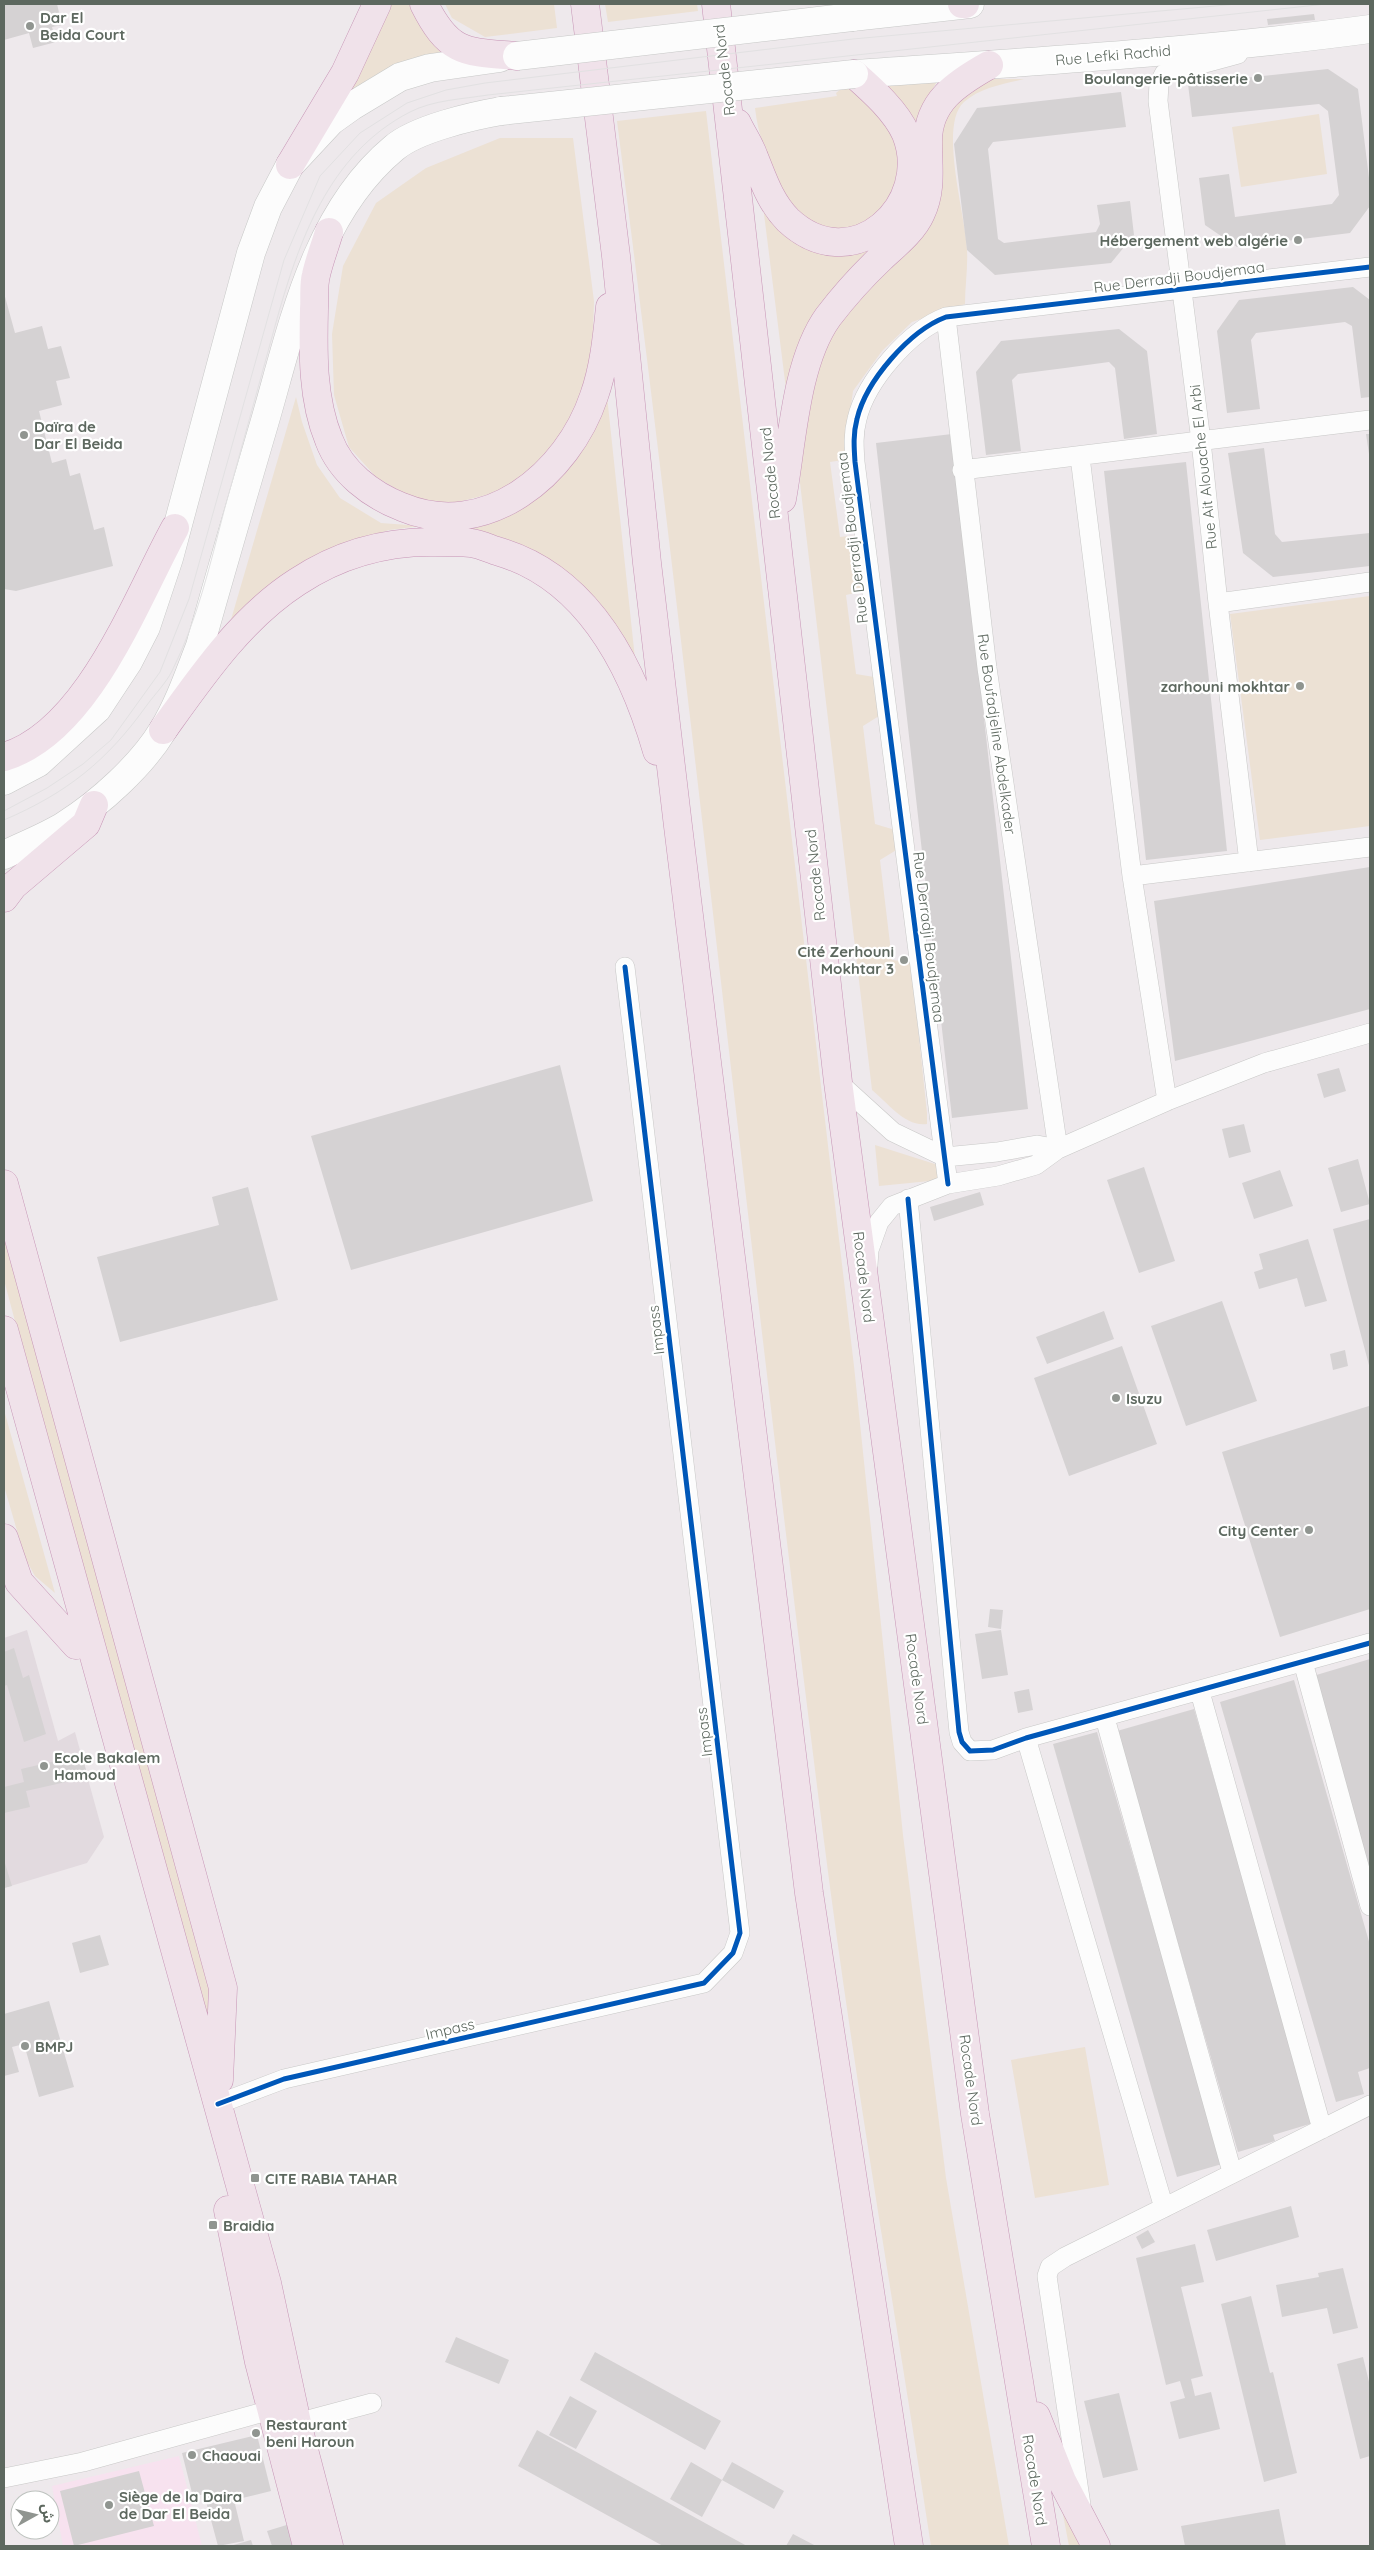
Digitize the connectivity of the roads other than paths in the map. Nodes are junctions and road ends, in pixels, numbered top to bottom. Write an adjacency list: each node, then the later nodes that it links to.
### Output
1 (377, 4): 14 (highway)
2 (424, 4): 10 (highway)
3 (585, 4): 16 (highway)
4 (716, 4): 13 (highway, Rocade Nord)
5 (963, 4): 6 (main road); 7 (main road)
6 (970, 4)
7 (853, 10): 10 (main road, bridge)
8 (1370, 29): 9 (main road, Rue Lefki Rachid)
9 (1286, 40): 11 (main road, Rue Lefki Rachid); 18 (street, Rue Ait Alouache El Arbi)
10 (517, 56): 14 (main road)
11 (989, 65): 12 (main road, Rue Lefki Rachid); 25 (highway)
12 (854, 74): 13 (highway); 15 (main road, Rue Lefki Rachid, bridge)
13 (729, 108): 25 (highway, Rocade Nord)
14 (290, 165): 24 (main road)
15 (330, 232): 16 (highway); 28 (main road, Rue Lefki Rachid)
16 (616, 256): 32 (highway)
17 (1370, 267): 18 (street, Rue Derradji Boudjemaa)
18 (1182, 289): 19 (street, Rue Derradji Boudjemaa); 21 (street, Rue Ait Alouache El Arbi)
19 (946, 317): 23 (street, Rue Boufadjeline Abdelkader); 43 (street, Rue Derradji Boudjemaa)
20 (1370, 420): 21 (street)
21 (1201, 441): 22 (street); 27 (street, Rue Ait Alouache El Arbi)
22 (1080, 456): 23 (street); 36 (street)
23 (962, 470): 42 (street, Rue Boufadjeline Abdelkader)
24 (175, 528): 29 (highway); 30 (main road)
25 (776, 528): 40 (highway, Rocade Nord)
26 (1370, 582): 27 (street)
27 (1218, 603): 35 (street, Rue Ait Alouache El Arbi)
28 (163, 730): 31 (main road, Rue Lefki Rachid); 32 (highway)
29 (4, 757)
30 (4, 781)
31 (94, 805): 34 (main road, Rue Lefki Rachid); 37 (highway)
32 (678, 826): 71 (highway)
33 (1370, 847): 35 (street)
34 (4, 855)
35 (1249, 862): 36 (street)
36 (1132, 876): 41 (street)
37 (4, 898)
38 (625, 967): 58 (street, Impass)
39 (1370, 1033): 41 (street)
40 (838, 1082): 43 (street); 47 (highway, Rocade Nord)
41 (1166, 1101): 42 (street)
42 (1058, 1149): 43 (street); 45 (street)
43 (944, 1157): 45 (street, Rue Derradji Boudjemaa)
44 (4, 1184): 58 (highway)
45 (948, 1184): 46 (street)
46 (908, 1199): 47 (street); 56 (street)
47 (865, 1291): 63 (highway, Rocade Nord)
48 (4, 1330): 58 (highway)
49 (4, 1378): 52 (highway)
50 (4, 1538): 52 (highway)
51 (1370, 1643): 53 (street)
52 (76, 1645): 65 (highway)
53 (1303, 1662): 54 (street); 57 (street)
54 (1200, 1692): 55 (street); 60 (street)
55 (1105, 1718): 56 (street); 61 (street)
56 (1026, 1738): 62 (street)
57 (1370, 1906)
58 (218, 2104): 66 (highway)
59 (1370, 2105): 60 (street)
60 (1322, 2129): 61 (street)
61 (1232, 2172): 62 (street)
62 (1164, 2208): 68 (street)
63 (1016, 2363): 68 (highway); 72 (highway, Rocade Nord)
64 (372, 2403): 66 (street)
65 (271, 2410): 67 (street); 69 (highway)
66 (297, 2423): 70 (highway)
67 (4, 2478)
68 (1092, 2538)
69 (307, 2546)
70 (328, 2546)
71 (909, 2546)
72 (1046, 2546)

